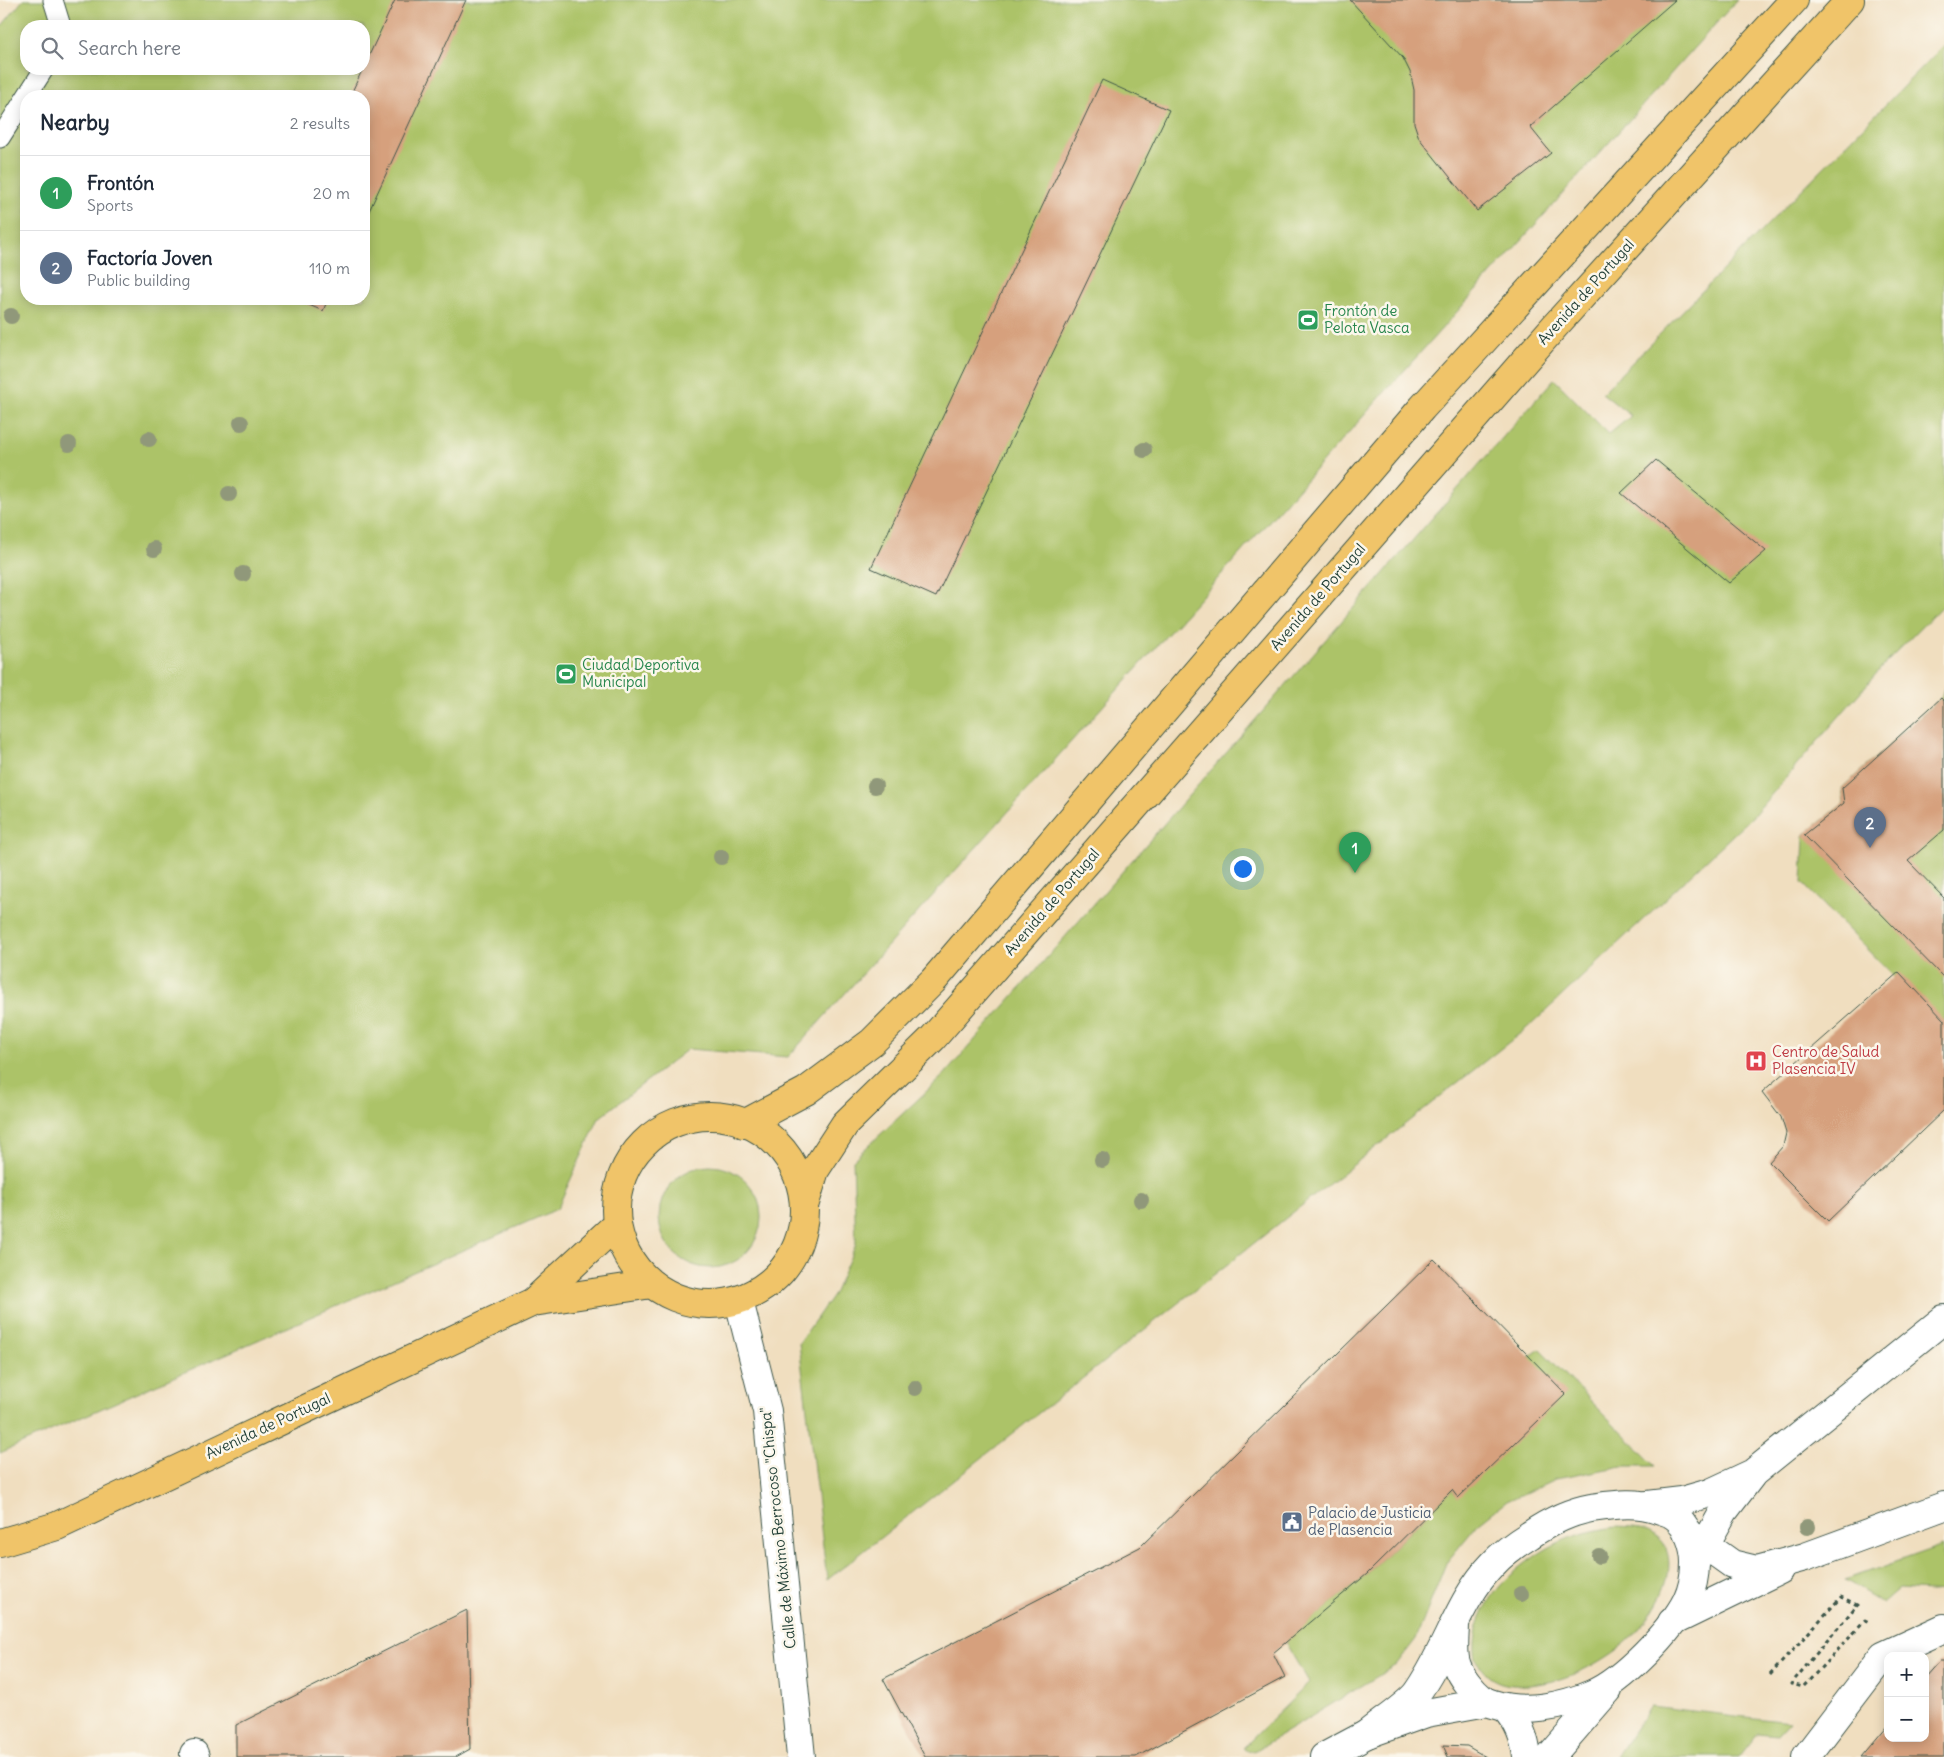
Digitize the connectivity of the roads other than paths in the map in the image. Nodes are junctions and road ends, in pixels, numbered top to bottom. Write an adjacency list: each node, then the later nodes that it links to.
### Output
1 (53, 0): 4 (lane)
2 (1794, 0): 9 (main road)
3 (1850, 0): 10 (main road, Avenida de Portugal)
4 (60, 20)
5 (40, 75): 6 (lane)
6 (31, 90)
7 (20, 107): 8 (lane)
8 (0, 138)
9 (744, 1124): 10 (main road); 11 (main road)
10 (805, 1203): 13 (main road)
11 (616, 1225): 12 (main road); 14 (main road, Avenida de Portugal)
12 (652, 1284): 13 (main road); 14 (main road, Avenida de Portugal)
13 (739, 1301): 28 (street, Calle de Máximo Berrocoso "Chispa")
14 (533, 1302): 19 (main road, Avenida de Portugal)
15 (1944, 1319): 16 (street)
16 (1753, 1472): 17 (street); 20 (street)
17 (1642, 1506): 20 (street); 23 (street)
18 (1944, 1506): 21 (street)
19 (0, 1543)
20 (1696, 1547): 21 (street); 22 (street)
21 (1805, 1558): 22 (street)
22 (1672, 1622): 25 (street)
23 (1455, 1624): 26 (street); 27 (street)
24 (1944, 1628): 32 (street)
25 (1617, 1679): 26 (street); 31 (street)
26 (1496, 1705): 27 (street); 30 (street)
27 (1367, 1734): 29 (street)
28 (801, 1757)
29 (1324, 1757)
30 (1527, 1757)
31 (1550, 1757)
32 (1806, 1757)

